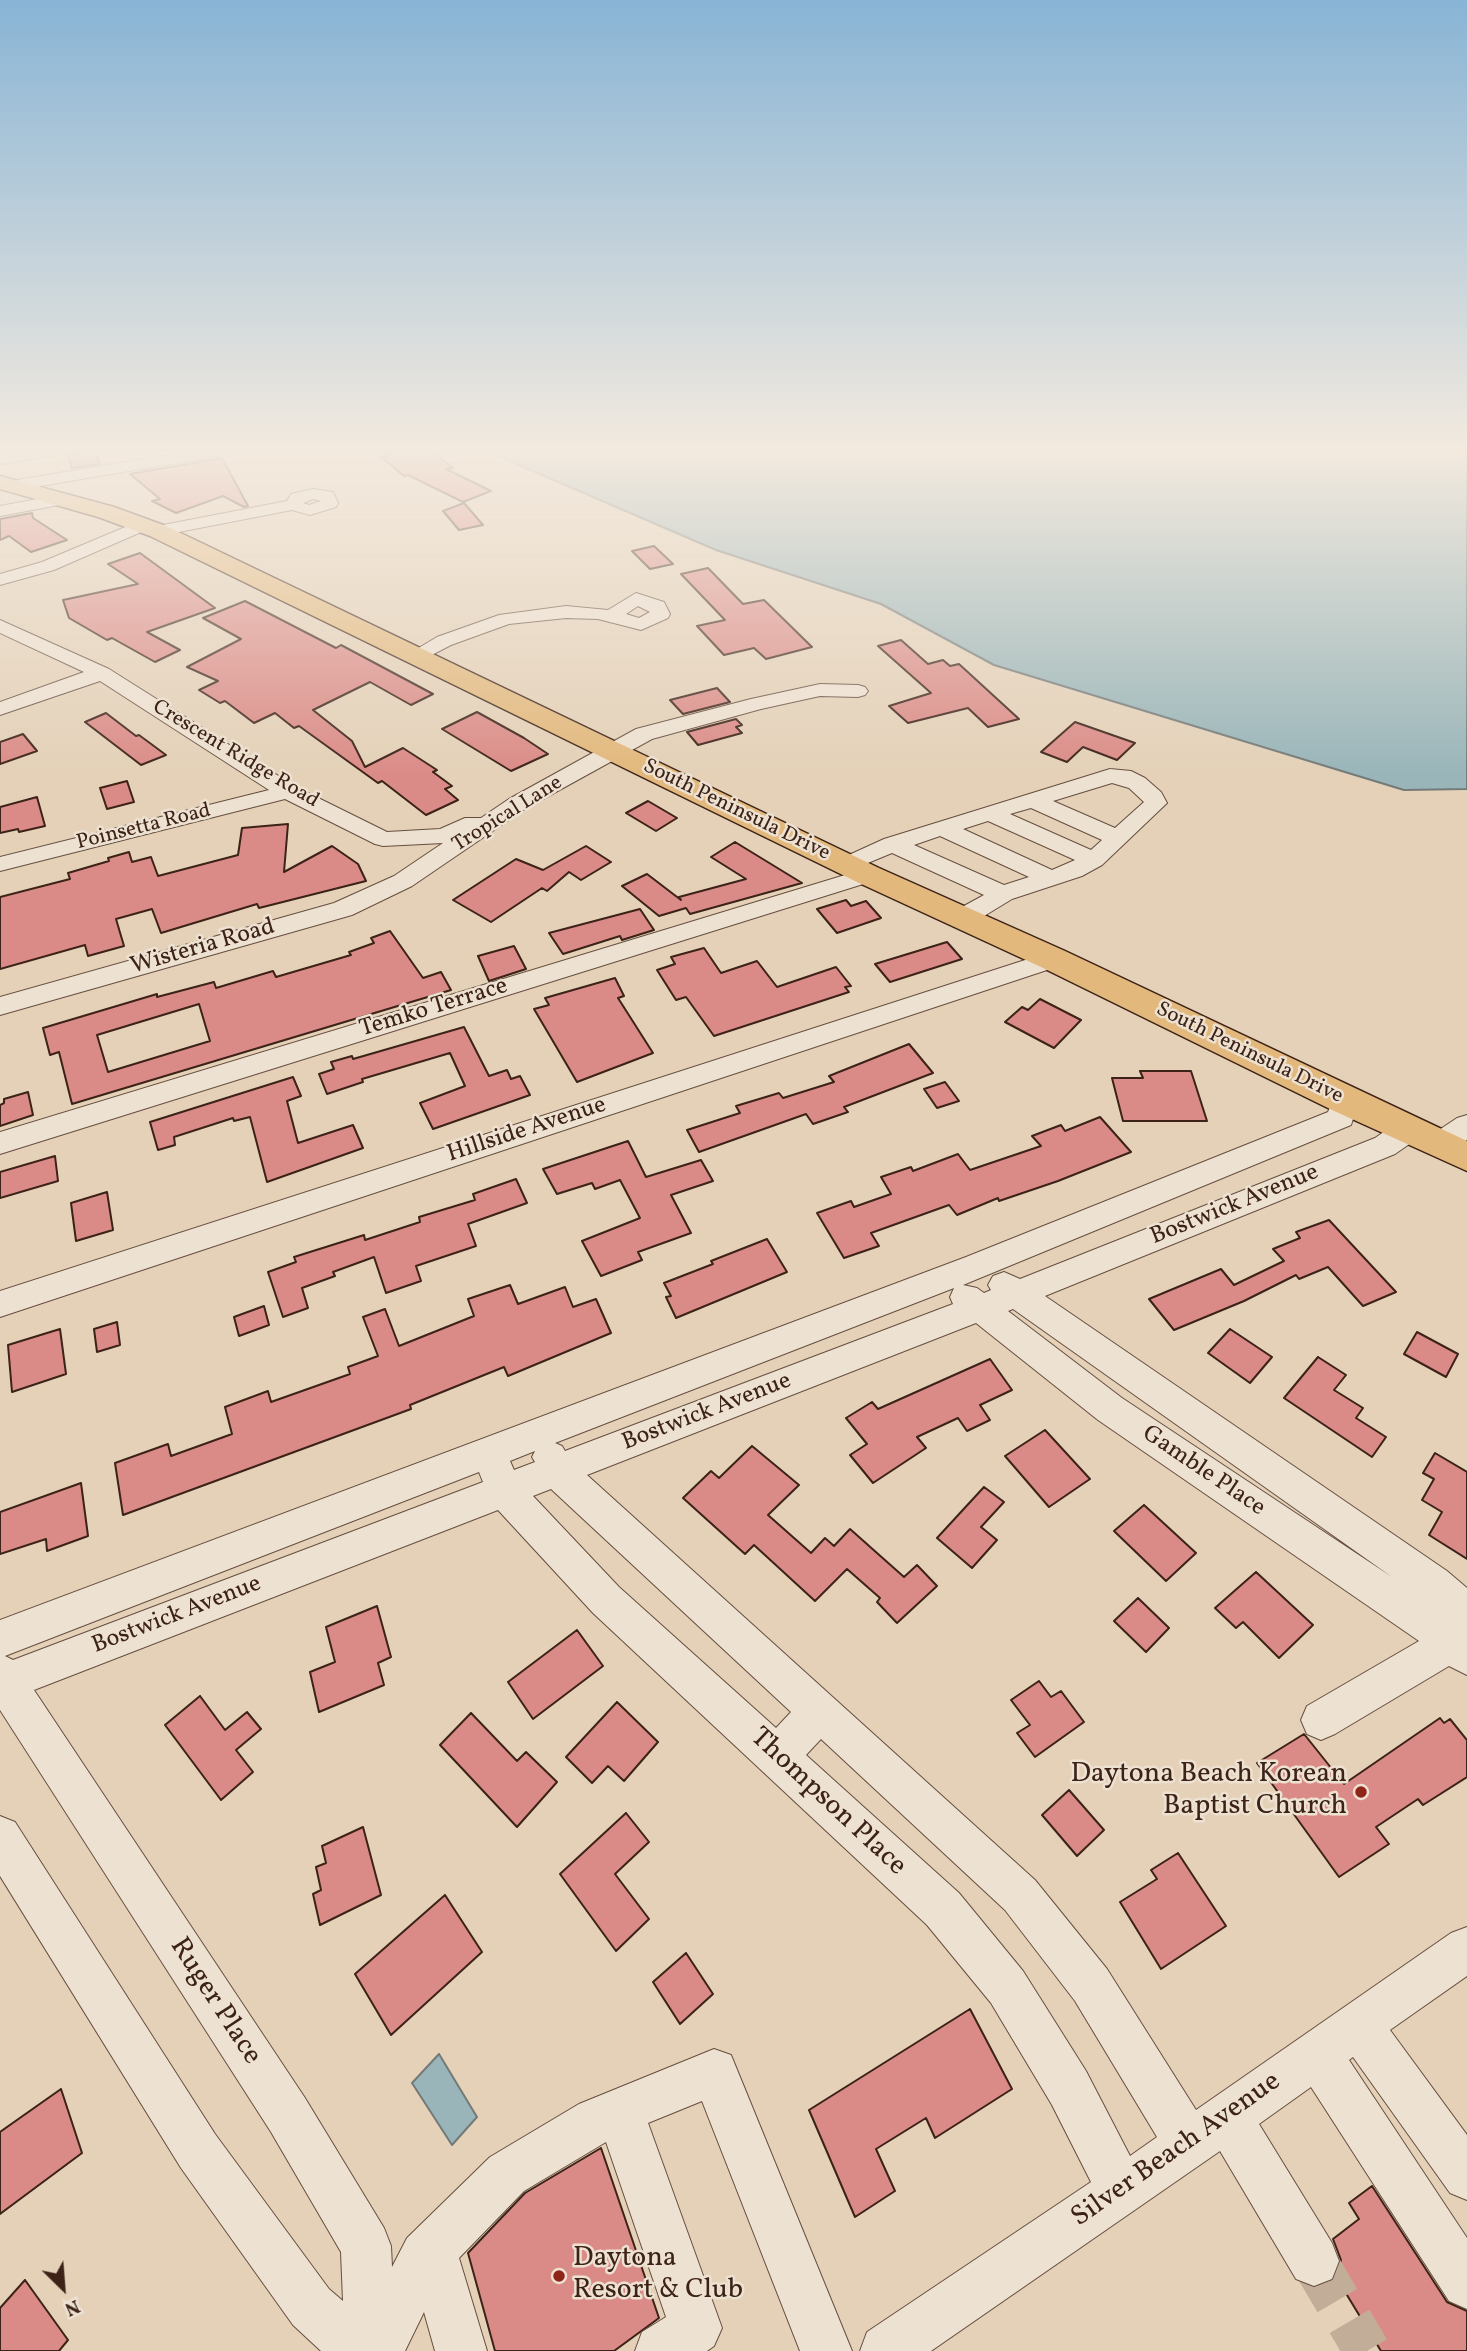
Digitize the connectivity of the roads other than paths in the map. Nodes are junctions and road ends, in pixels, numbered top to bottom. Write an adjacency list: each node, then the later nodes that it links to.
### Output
1 (70, 557): 3 (street)
2 (210, 557): 7 (main road, South Peninsula Drive)
3 (28, 572): 4 (street); 5 (street)
4 (0, 580)
5 (6, 616): 8 (street, Crescent Ridge Road)
6 (611, 616): 7 (street)
7 (417, 655): 11 (main road, South Peninsula Drive)
8 (102, 673): 10 (street); 12 (street, Crescent Ridge Road)
9 (858, 691): 11 (street, Tropical Lane)
10 (0, 709)
11 (615, 751): 14 (street, Tropical Lane); 22 (main road, South Peninsula Drive)
12 (288, 792): 17 (street, Crescent Ridge Road); 21 (street, Poinsetta Road)
13 (1033, 800): 15 (street, Temko Terrace); 18 (street); 18 (street, Temko Terrace)
14 (517, 804): 17 (street, Crescent Ridge Road); 24 (street, Tropical Lane)
15 (989, 813): 16 (street, Temko Terrace); 20 (street)
16 (942, 828): 19 (street, Temko Terrace); 23 (street)
17 (383, 839): 24 (street)
18 (1119, 839): 20 (street)
19 (892, 845): 22 (street, Temko Terrace); 25 (street)
20 (1094, 860): 23 (street)
21 (0, 864)
22 (857, 870): 26 (main road, South Peninsula Drive); 32 (street, Temko Terrace)
23 (1050, 878): 25 (street)
24 (403, 881): 28 (street, Wisteria Road)
25 (1003, 894): 26 (street)
26 (962, 918): 27 (main road, South Peninsula Drive)
27 (1053, 959): 29 (main road, South Peninsula Drive); 38 (street, Hillside Avenue)
28 (0, 1006)
29 (1345, 1101): 31 (main road, South Peninsula Drive); 35 (street, Bostwick Avenue)
30 (1467, 1126): 33 (street)
31 (1408, 1130): 33 (main road, South Peninsula Drive); 37 (street, Bostwick Avenue)
32 (0, 1143)
33 (1440, 1144): 34 (main road, South Peninsula Drive)
34 (1467, 1157)
35 (977, 1266): 36 (street, Bostwick Avenue); 37 (street, Gamble Place)
36 (945, 1279): 39 (street, Gamble Place); 40 (street, Bostwick Avenue)
37 (1016, 1294): 39 (street, Bostwick Avenue); 43 (street, Gamble Place)
38 (0, 1304)
39 (979, 1308): 42 (street, Bostwick Avenue); 45 (street, Gamble Place)
40 (537, 1434): 41 (street, Bostwick Avenue); 42 (street)
41 (489, 1452): 44 (street, Thompson Place); 47 (street, Bostwick Avenue)
42 (557, 1471): 44 (street, Bostwick Avenue); 48 (street)
43 (1294, 1487): 45 (street); 46 (street, Gamble Place)
44 (504, 1491): 47 (street, Bostwick Avenue); 50 (street, Thompson Place)
45 (1272, 1518): 46 (street, Gamble Place)
46 (1462, 1637): 49 (street)
47 (1, 1669): 64 (street, Ruger Place)
48 (820, 1711): 50 (street); 57 (street)
49 (1321, 1720)
50 (777, 1756): 59 (street, Thompson Place)
51 (0, 1837): 63 (street)
52 (1467, 1949): 53 (street, Silver Beach Avenue)
53 (1357, 2025): 54 (street, Silver Beach Avenue); 58 (street)
54 (1317, 2054): 56 (street, Silver Beach Avenue); 62 (street)
55 (620, 2112): 60 (street); 67 (street); 68 (street)
56 (1227, 2117): 57 (street, Silver Beach Avenue); 61 (street)
57 (1189, 2144): 59 (street, Silver Beach Avenue)
58 (1467, 2176)
59 (1121, 2190): 69 (street, Silver Beach Avenue)
60 (431, 2250): 65 (street); 66 (street)
61 (1314, 2261)
62 (1467, 2283)
63 (359, 2351)
64 (370, 2351)
65 (377, 2351)
66 (461, 2351)
67 (661, 2351)
68 (826, 2351)
69 (886, 2351)

